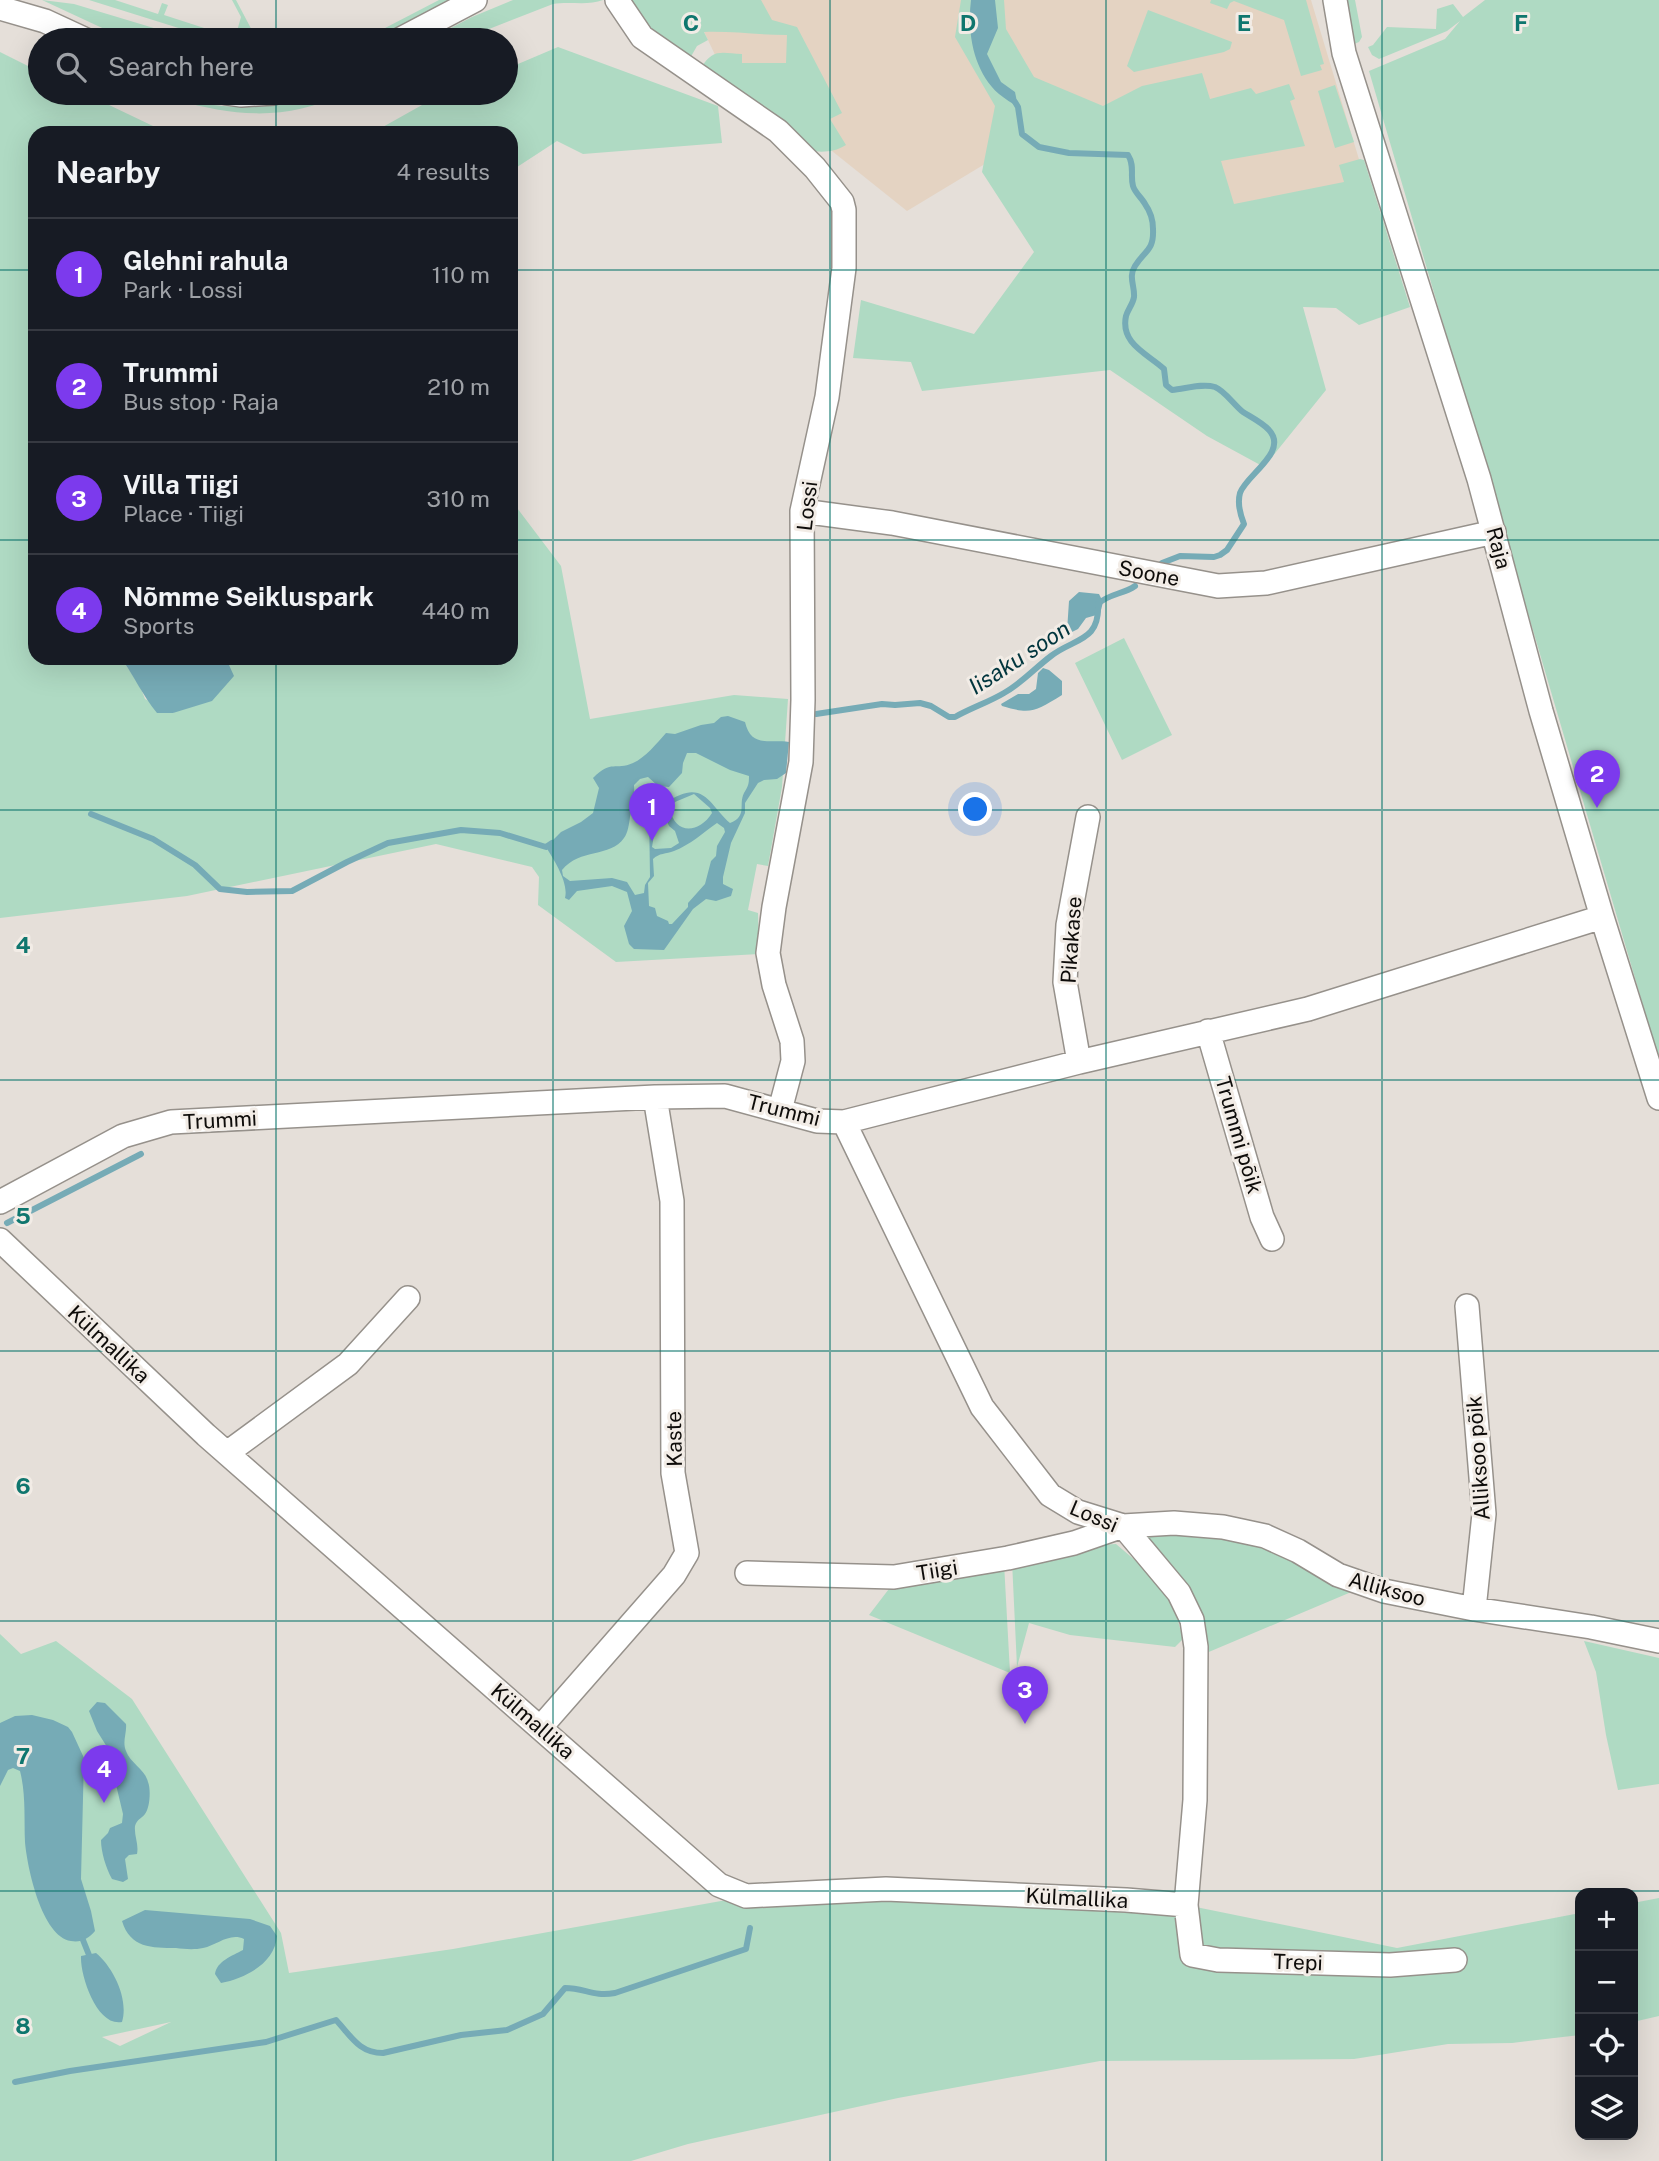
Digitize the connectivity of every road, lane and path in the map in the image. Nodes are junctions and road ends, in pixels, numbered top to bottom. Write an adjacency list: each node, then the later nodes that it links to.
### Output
1 (475, 0): 6 (street)
2 (617, 0): 7 (street, Lossi)
3 (1335, 0): 8 (street, Raja)
4 (0, 8): 5 (street)
5 (60, 28)
6 (422, 28)
7 (802, 511): 8 (street, Soone); 15 (street, Lossi)
8 (1494, 532): 10 (street, Raja)
9 (1088, 817): 12 (street, Pikakase)
10 (1602, 917): 11 (street, Trummi); 14 (street, Raja)
11 (1208, 1031): 12 (street, Trummi); 18 (street, Trummi põik)
12 (1079, 1062): 16 (street, Trummi)
13 (655, 1097): 15 (street, Trummi); 17 (street, Trummi); 27 (street, Kaste)
14 (1659, 1098)
15 (780, 1110): 16 (street, Trummi)
16 (844, 1122): 23 (street, Lossi)
17 (0, 1202)
18 (1272, 1239)
19 (0, 1240): 22 (street, Külmallika)
20 (408, 1298): 22 (street)
21 (1467, 1306): 25 (street, Alliksoo põik)
22 (227, 1453): 27 (street, Külmallika)
23 (1123, 1526): 24 (street, Tiigi); 25 (street, Alliksoo); 28 (street, Lossi)
24 (747, 1573)
25 (1474, 1609): 26 (street, Alliksoo)
26 (1659, 1642)
27 (540, 1728): 28 (street, Külmallika)
28 (1186, 1905): 29 (street, Trepi)
29 (1455, 1960)

